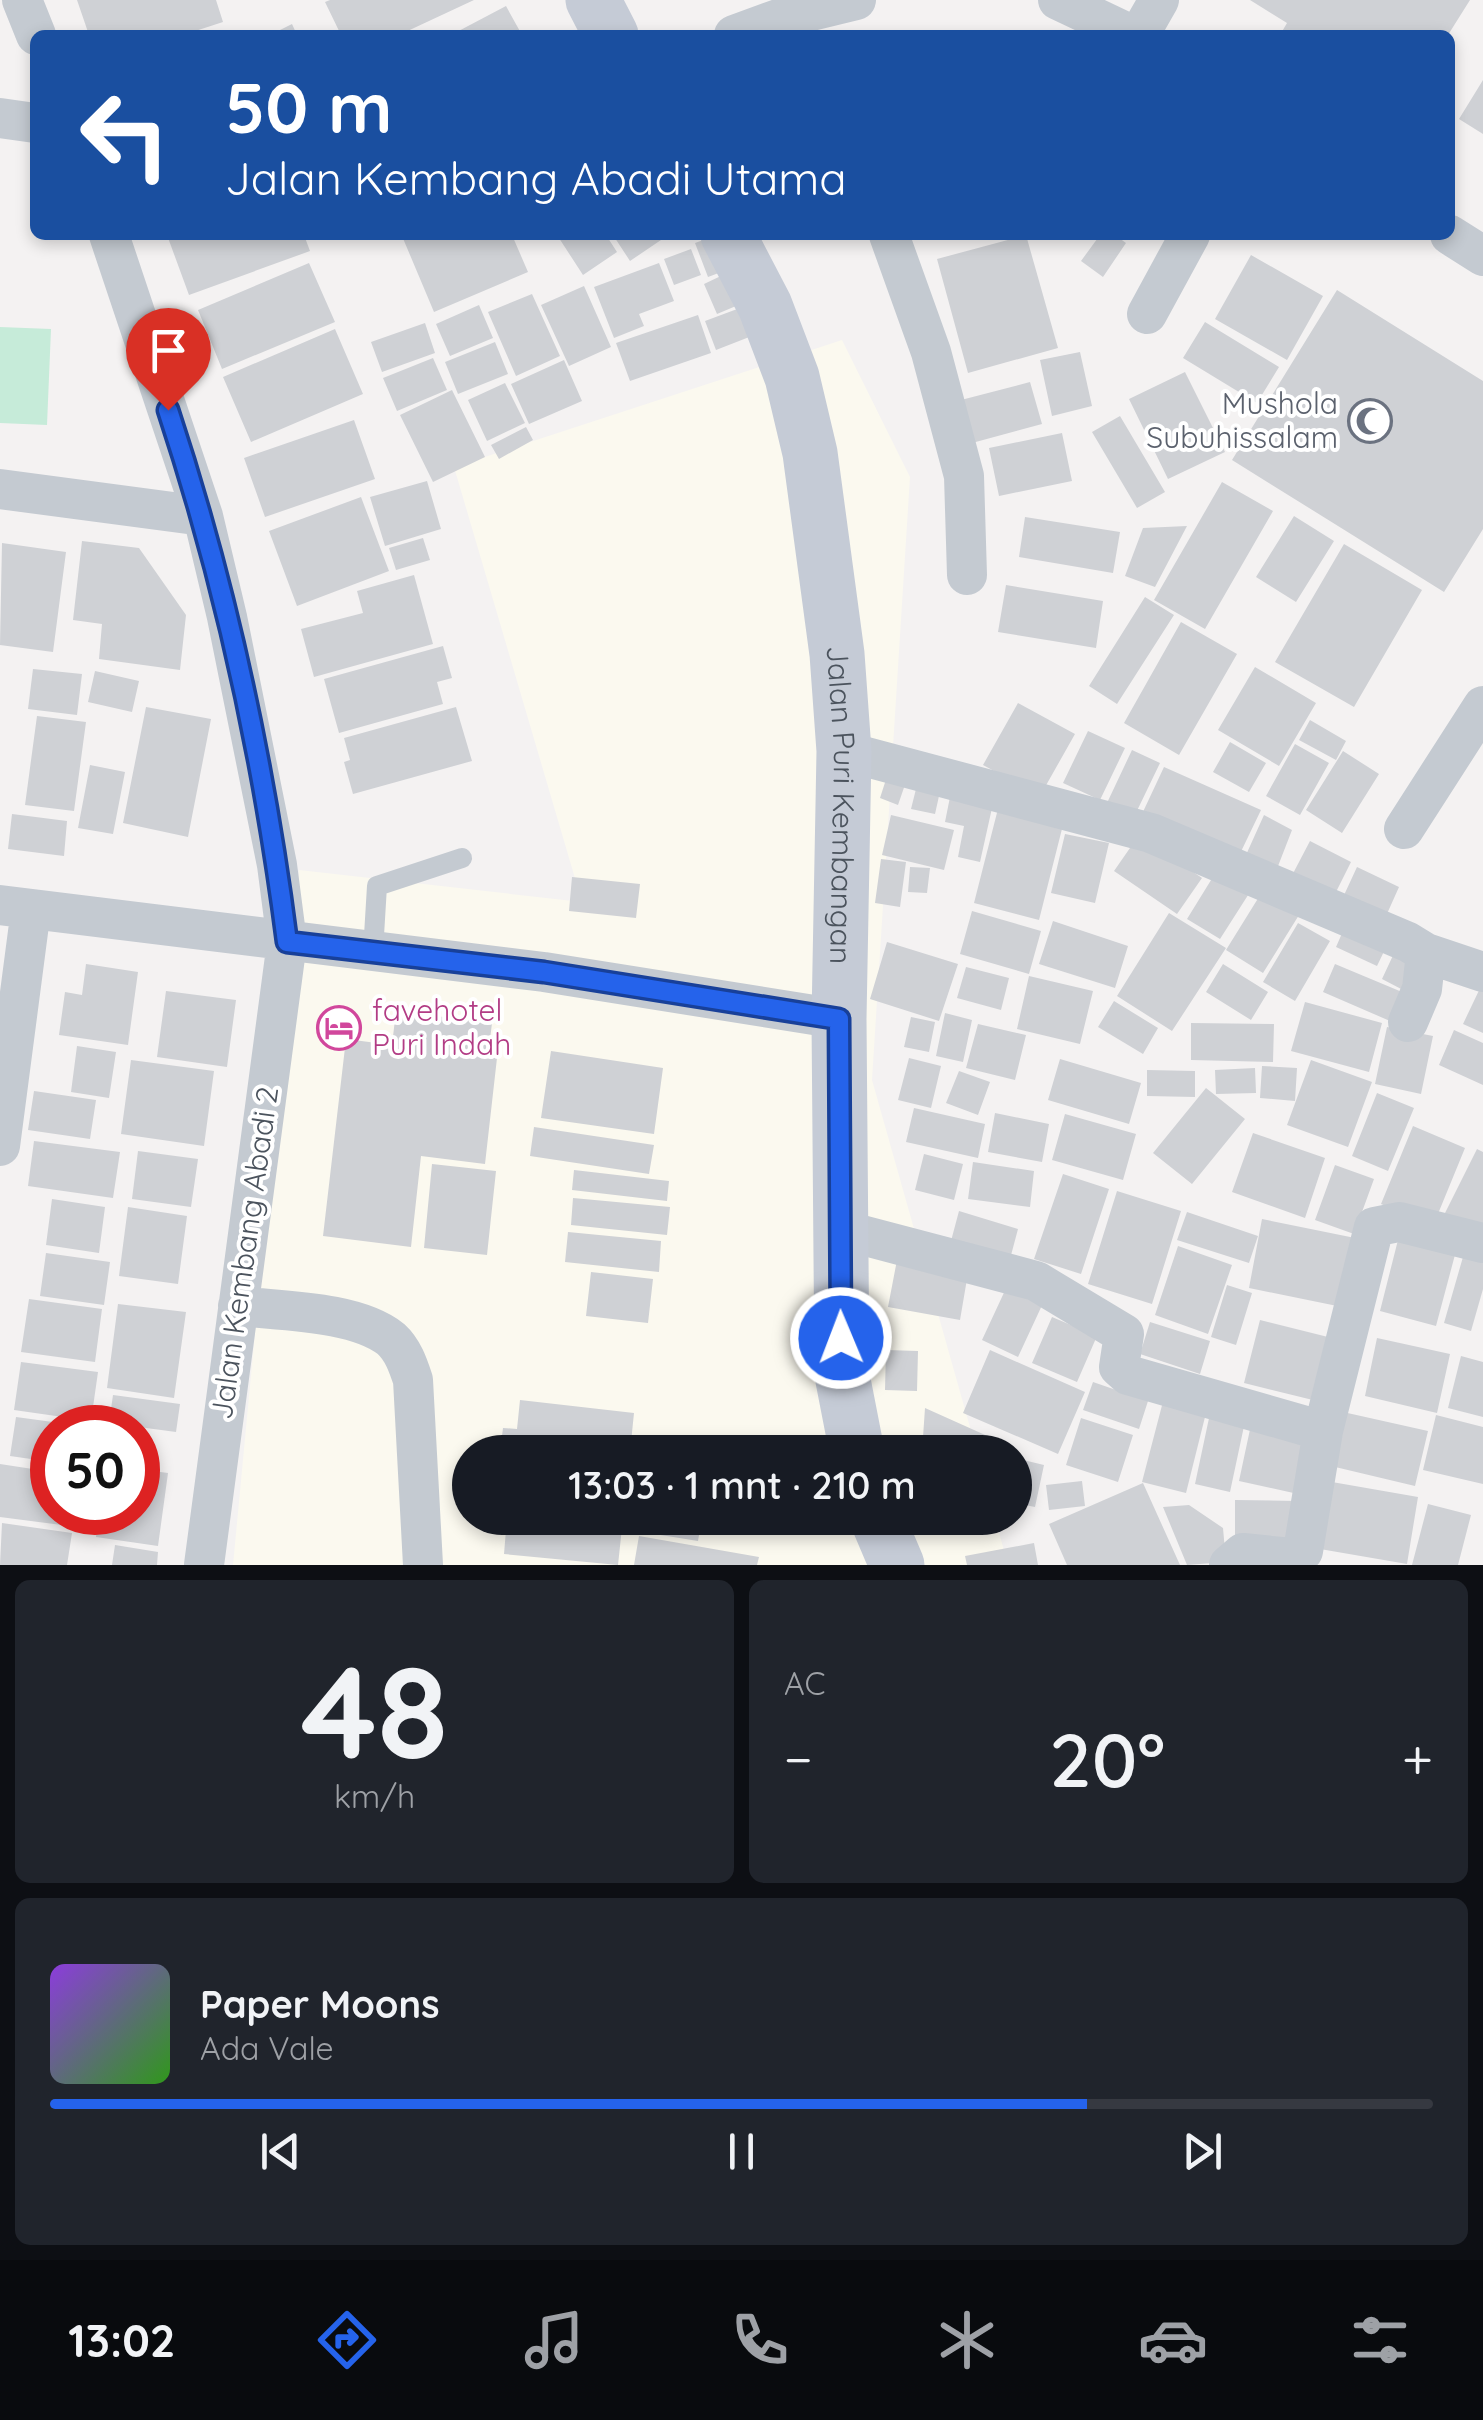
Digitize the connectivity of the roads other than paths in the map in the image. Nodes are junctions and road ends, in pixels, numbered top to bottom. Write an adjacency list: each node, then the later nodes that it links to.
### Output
1 (22, 0): 7 (street)
2 (592, 0): 8 (main road)
3 (856, 0): 6 (street)
4 (1058, 0): 9 (street)
5 (1159, 0): 10 (street)
6 (783, 27)
7 (34, 30)
8 (608, 30)
9 (1125, 30)
10 (1139, 30)
11 (0, 118): 12 (street)
12 (30, 122)
13 (1455, 238): 18 (street)
14 (111, 240): 21 (street, Jalan Kembang Abadi 2)
15 (731, 240): 24 (main road, Jalan Puri Kembangan)
16 (891, 240): 22 (street)
17 (1187, 240): 19 (street)
18 (1483, 256)
19 (1148, 314)
20 (0, 489): 21 (street)
21 (203, 516): 28 (street, Jalan Kembang Abadi 2)
22 (967, 575)
23 (1483, 706): 25 (street)
24 (844, 751): 30 (street); 32 (main road, Jalan Puri Kembangan)
25 (1404, 829)
26 (462, 858): 29 (lane)
27 (15, 907): 28 (street); 34 (street)
28 (287, 942): 29 (street); 37 (street, Jalan Kembang Abadi 2)
29 (373, 952): 32 (street)
30 (1426, 953): 31 (street); 33 (street)
31 (1483, 972)
32 (839, 1019): 35 (main road, Jalan Puri Kembangan)
33 (1408, 1022)
34 (0, 1146)
35 (839, 1229): 38 (street); 39 (main road, Jalan Puri Kembangan)
36 (1483, 1243): 38 (street)
37 (238, 1306): 41 (street, Jalan Kembang Abadi 2); 42 (street)
38 (1323, 1431): 44 (street)
39 (854, 1435)
40 (884, 1535): 43 (main road)
41 (204, 1565)
42 (423, 1565)
43 (897, 1565)
44 (1229, 1565)

